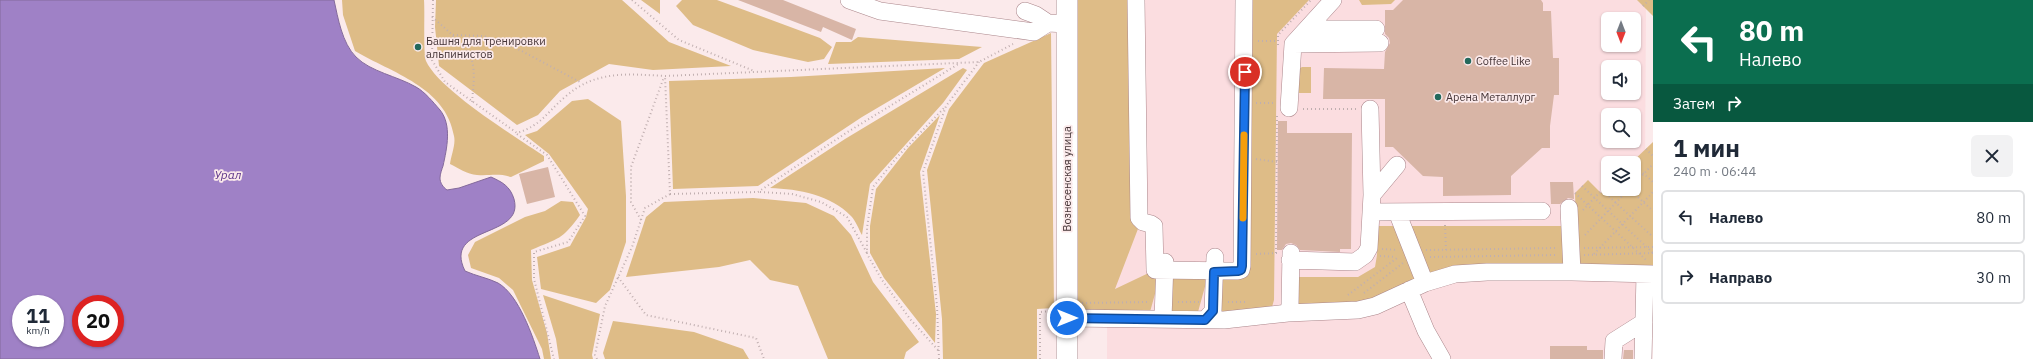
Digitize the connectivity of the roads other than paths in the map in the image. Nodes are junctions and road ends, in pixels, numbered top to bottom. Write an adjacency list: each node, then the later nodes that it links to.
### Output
1 (849, 0): 6 (lane)
2 (1067, 0): 8 (main road, Вознесенская улица)
3 (1136, 0): 20 (lane)
4 (1244, 0): 21 (lane)
5 (1333, 0): 9 (lane)
6 (878, 5): 8 (lane)
7 (1025, 11): 8 (lane)
8 (1058, 24): 25 (main road, Вознесенская улица)
9 (1307, 29): 10 (lane); 10 (lane)
10 (1283, 44): 11 (lane)
11 (1289, 108)
12 (1370, 109): 14 (lane)
13 (1397, 165): 14 (lane)
14 (1372, 195): 17 (lane)
15 (1572, 208): 19 (lane)
16 (1542, 211): 18 (lane)
17 (1371, 212): 18 (lane); 26 (lane)
18 (1398, 212): 23 (lane)
19 (1572, 258): 22 (lane); 23 (lane)
20 (1165, 264): 21 (lane); 27 (lane)
21 (1214, 264): 28 (lane)
22 (1649, 270): 29 (lane)
23 (1425, 283): 24 (lane)
24 (1409, 290): 26 (lane); 31 (lane)
25 (1067, 311): 27 (lane); 30 (main road, Вознесенская улица)
26 (1288, 313): 28 (lane)
27 (1163, 319): 28 (lane)
28 (1205, 320)
29 (1644, 322): 32 (lane); 33 (lane)
30 (1067, 359)
31 (1442, 359)
32 (1613, 359)
33 (1643, 359)

